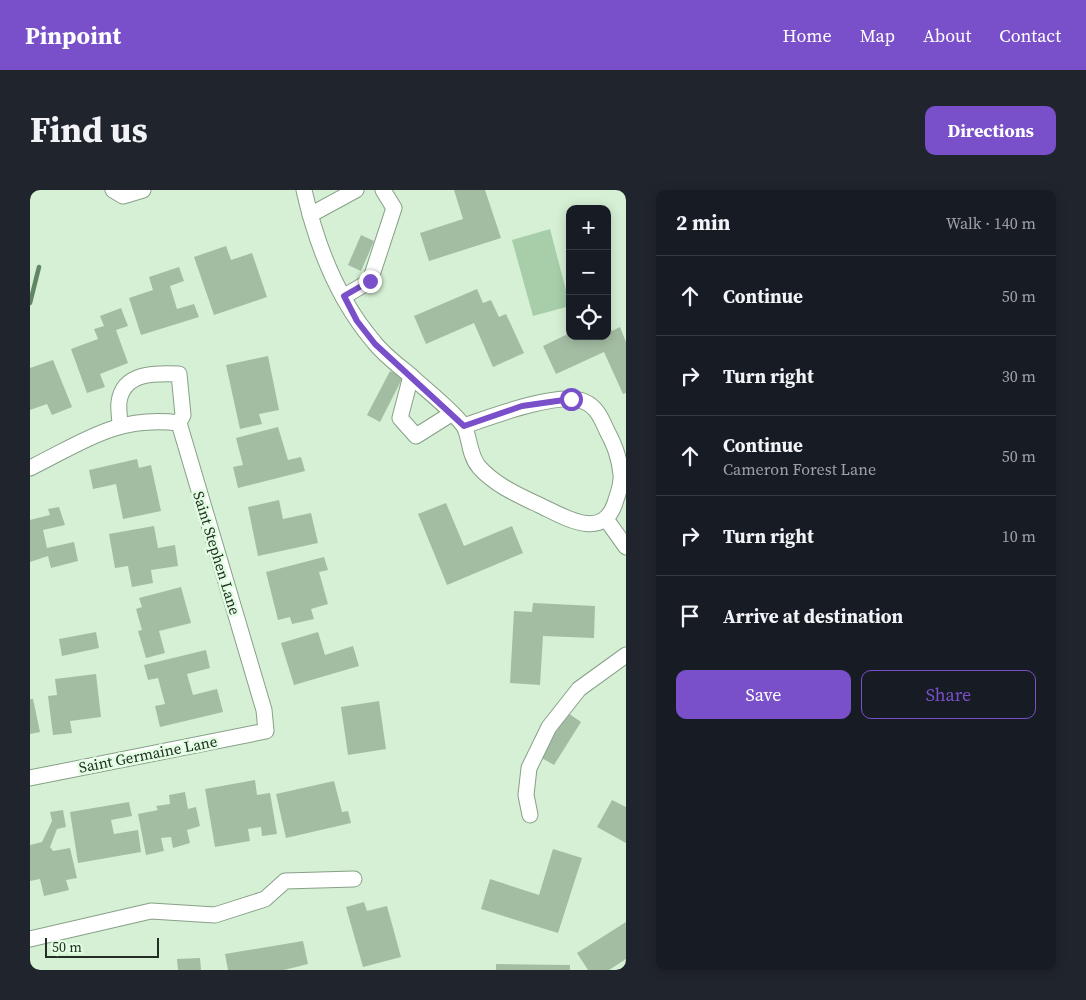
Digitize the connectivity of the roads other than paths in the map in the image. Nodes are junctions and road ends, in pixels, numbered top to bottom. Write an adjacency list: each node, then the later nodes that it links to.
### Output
1 (113, 190): 2 (street)
2 (142, 190)
3 (304, 190): 6 (street)
4 (356, 190): 6 (street)
5 (383, 190): 7 (street)
6 (310, 215): 7 (street)
7 (344, 296): 8 (street)
8 (410, 376): 9 (street); 9 (street)
9 (451, 414): 12 (street)
10 (179, 423): 11 (street); 11 (street, Saint Stephen Lane); 17 (street, Saint Stephen Lane)
11 (120, 426): 13 (street)
12 (464, 426): 14 (street); 14 (street)
13 (30, 468)
14 (606, 519): 15 (street)
15 (626, 547)
16 (626, 655): 19 (street)
17 (266, 731): 18 (street, Saint Germaine Lane)
18 (30, 778)
19 (530, 815)
20 (354, 879): 21 (street)
21 (30, 939)

